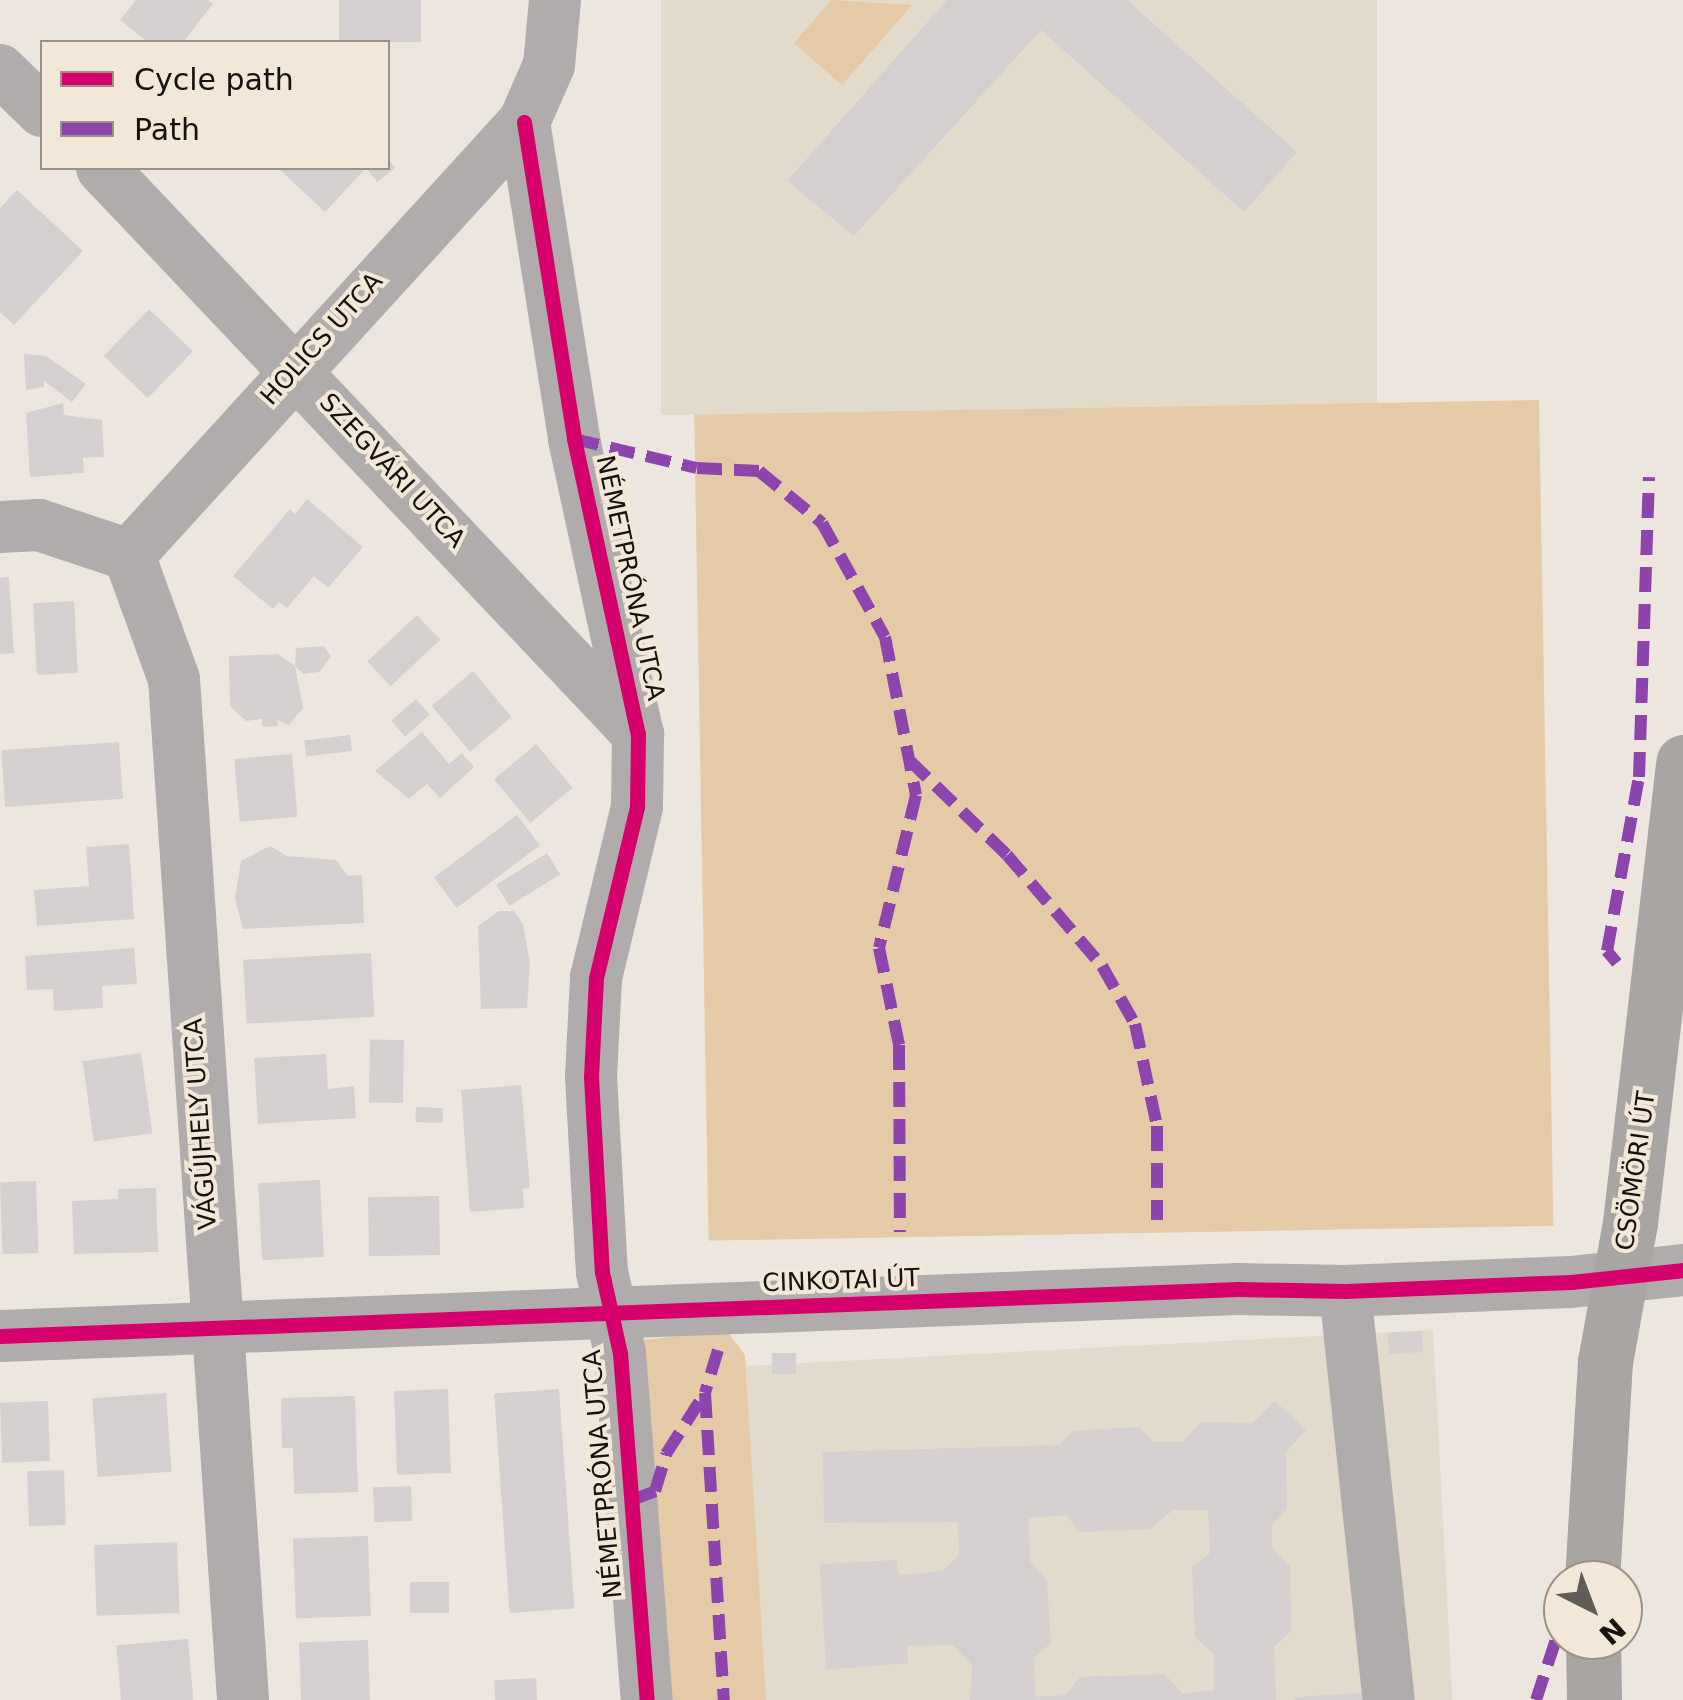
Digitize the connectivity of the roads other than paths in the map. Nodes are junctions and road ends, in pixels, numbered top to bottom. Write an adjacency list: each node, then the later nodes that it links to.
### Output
1 (555, 0): 4 (street, HOLICS UTCA)
2 (0, 70): 3 (street)
3 (40, 109)
4 (524, 122): 6 (street, HOLICS UTCA); 9 (street, NÉMETPRÓNA UTCA)
5 (104, 170): 6 (street, SZEGVÁRI UTCA)
6 (296, 368): 8 (street, HOLICS UTCA); 9 (street, SZEGVÁRI UTCA)
7 (0, 527): 8 (street)
8 (129, 556): 15 (street, VÁGÚJHELY UTCA)
9 (638, 734): 14 (street, NÉMETPRÓNA UTCA)
10 (1683, 762): 12 (main road, CSÖMÖRI ÚT)
11 (1683, 1270): 12 (street, CINKOTAI ÚT)
12 (1621, 1275): 13 (street, CINKOTAI ÚT); 17 (main road, CSÖMÖRI ÚT)
13 (1345, 1291): 14 (street, CINKOTAI ÚT); 21 (street)
14 (611, 1313): 15 (street, CINKOTAI ÚT); 20 (street, NÉMETPRÓNA UTCA)
15 (214, 1328): 16 (street, CINKOTAI ÚT); 19 (street, VÁGÚJHELY UTCA)
16 (0, 1336)
17 (1592, 1560)
18 (1593, 1660): 22 (main road)
19 (243, 1700)
20 (647, 1700)
21 (1388, 1700)
22 (1594, 1700)

